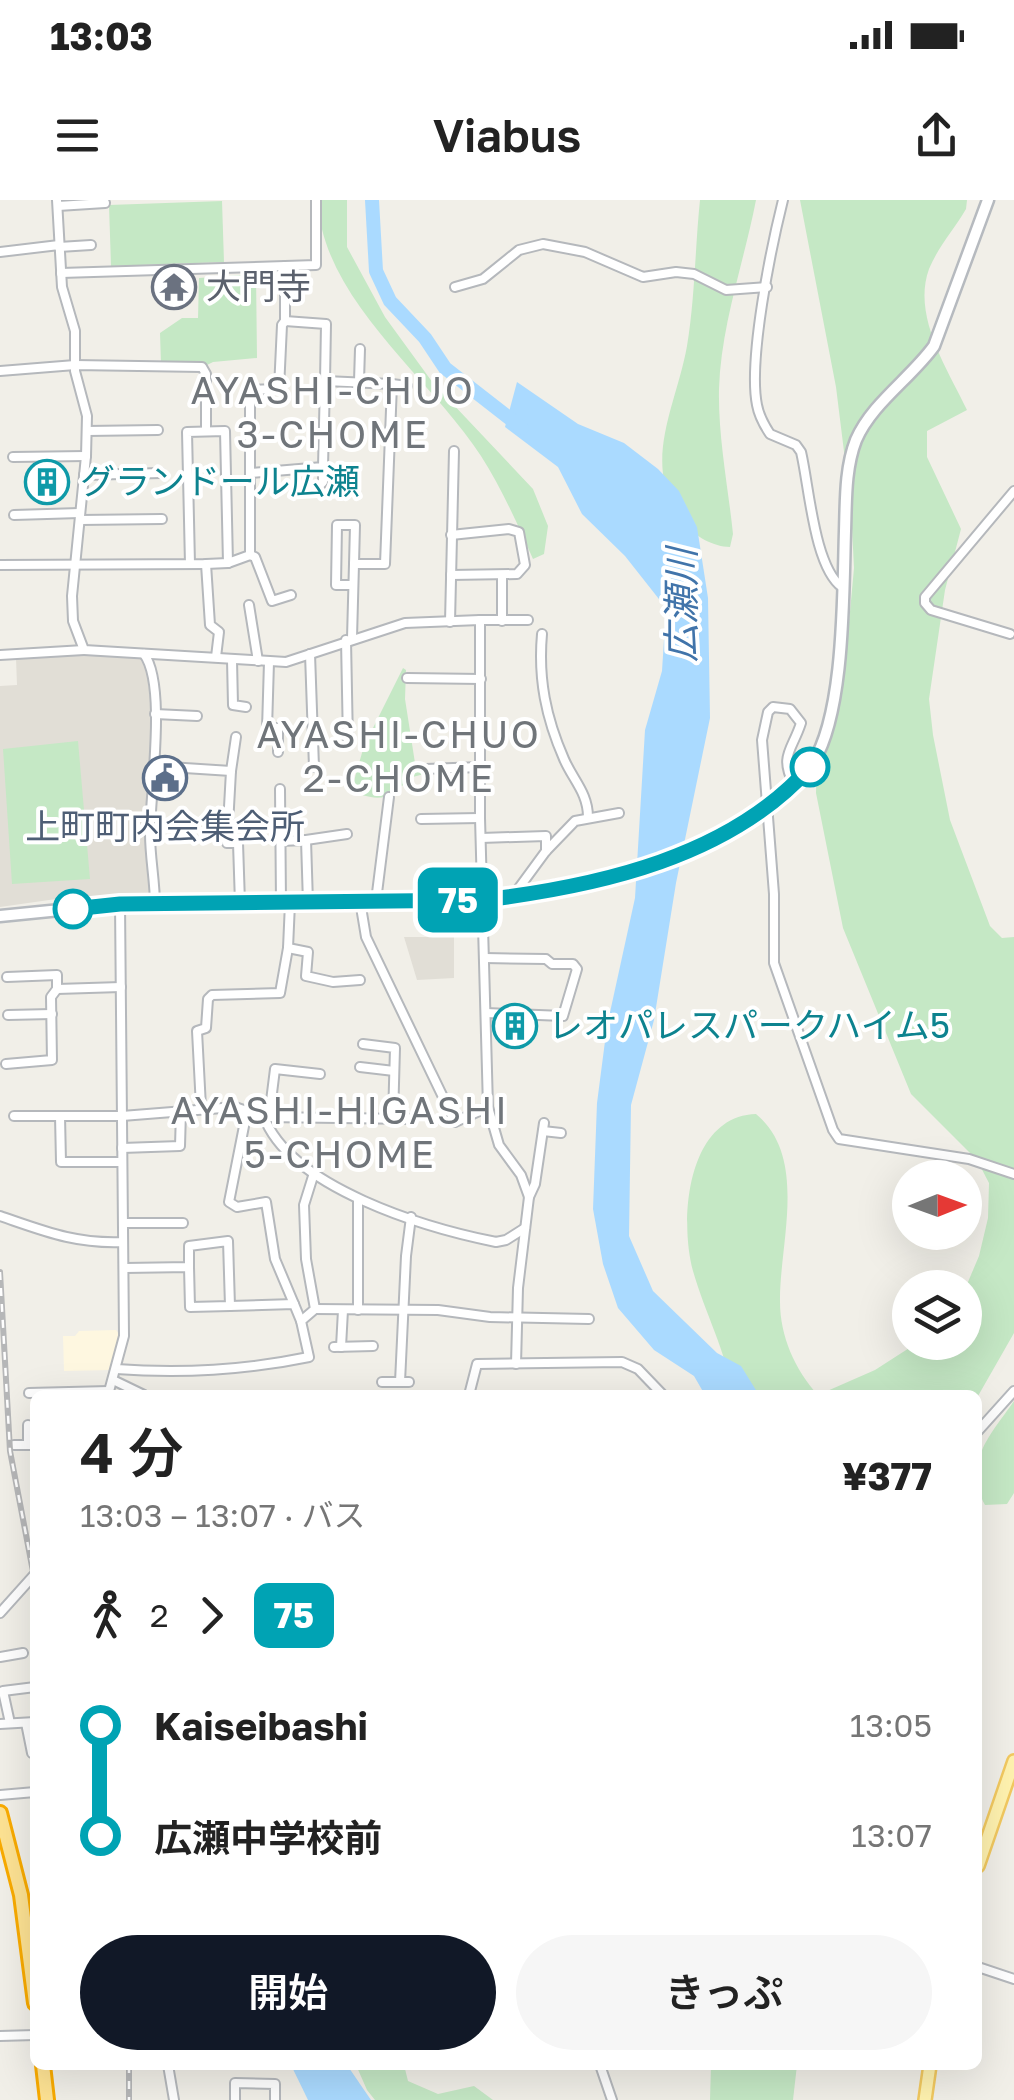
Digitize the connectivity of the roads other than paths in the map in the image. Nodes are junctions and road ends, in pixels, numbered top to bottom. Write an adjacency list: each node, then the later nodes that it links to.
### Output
1 (316, 200): 10 (street)
2 (783, 200): 13 (street)
3 (988, 200): 49 (street)
4 (92, 202): 5 (street); 6 (street)
5 (58, 203): 8 (street)
6 (105, 203)
7 (91, 245): 8 (street)
8 (59, 246): 9 (street); 11 (street)
9 (0, 252)
10 (285, 266): 11 (street); 14 (street)
11 (60, 272): 16 (street)
12 (455, 287): 13 (street)
13 (767, 287): 49 (street)
14 (285, 322): 18 (street); 31 (street)
15 (360, 349): 19 (street)
16 (75, 365): 17 (street); 22 (street); 24 (street)
17 (0, 371)
18 (325, 380): 19 (street); 28 (street)
19 (359, 380): 20 (street)
20 (392, 384): 21 (street); 40 (street)
21 (408, 386)
22 (87, 430): 23 (street); 26 (street)
23 (158, 430)
24 (206, 431): 41 (street); 42 (street)
25 (454, 451): 37 (street)
26 (86, 456): 27 (street); 30 (street)
27 (13, 457)
28 (323, 466): 31 (street); 32 (street)
29 (161, 473): 30 (street)
30 (84, 474): 35 (street)
31 (251, 474): 38 (street)
32 (306, 487)
33 (1014, 491): 57 (street)
34 (14, 515): 35 (street)
35 (80, 517): 36 (street); 45 (street)
36 (162, 519)
37 (451, 534): 46 (street); 47 (street)
38 (250, 555): 41 (street); 50 (street)
39 (336, 555): 40 (street); 40 (street); 48 (street)
40 (354, 560): 48 (street)
41 (228, 562): 43 (street)
42 (190, 564): 43 (street); 45 (street)
43 (206, 564): 63 (street)
44 (0, 565): 45 (street)
45 (74, 565): 59 (street)
46 (450, 575): 47 (street); 55 (street)
47 (502, 575): 53 (street)
48 (353, 585): 58 (street)
49 (842, 587): 79 (street)
50 (290, 595)
51 (250, 605): 65 (street)
52 (480, 620): 53 (street); 55 (street); 67 (street)
53 (502, 620): 54 (street)
54 (528, 620)
55 (450, 622): 58 (street)
56 (542, 634): 83 (street)
57 (1010, 634)
58 (349, 639): 61 (street); 72 (street)
59 (84, 650): 60 (street); 62 (street)
60 (144, 654): 63 (street); 69 (street)
61 (310, 654): 65 (street); 75 (street)
62 (0, 655)
63 (216, 657): 64 (street)
64 (232, 660): 65 (street); 68 (street)
65 (264, 662): 73 (street)
66 (408, 678): 67 (street)
67 (480, 679): 76 (street)
68 (246, 707)
69 (155, 714): 70 (street); 74 (street)
70 (197, 716)
71 (236, 738): 78 (street)
72 (348, 743)
73 (278, 752)
74 (154, 766): 78 (street); 99 (street)
75 (314, 767)
76 (481, 767): 77 (street); 84 (street)
77 (426, 770)
78 (231, 772): 95 (street)
79 (794, 785): 91 (street, bridge); 129 (street)
80 (280, 789): 89 (street)
81 (389, 797): 94 (street)
82 (619, 813): 83 (street)
83 (588, 817): 90 (street)
84 (480, 818): 85 (street); 87 (street)
85 (421, 819)
86 (347, 834): 88 (street)
87 (481, 838): 90 (street); 92 (street)
88 (306, 840): 89 (street); 97 (street)
89 (280, 841): 96 (street)
90 (546, 850): 91 (street)
91 (513, 896): 92 (street)
92 (484, 900): 94 (street); 102 (street)
93 (360, 901): 94 (street); 97 (street); 116 (street)
94 (376, 901)
95 (240, 903): 96 (street); 99 (street)
96 (285, 903): 97 (street); 101 (street)
97 (308, 903)
98 (120, 904): 99 (street); 100 (street); 105 (street)
99 (155, 905)
100 (0, 916)
101 (288, 948): 104 (street); 115 (street)
102 (485, 958): 107 (street); 107 (street)
103 (7, 977): 106 (street)
104 (360, 980)
105 (121, 986): 106 (street); 121 (street)
106 (57, 989): 108 (street)
107 (486, 1013): 116 (street)
108 (52, 1014): 109 (street); 111 (street)
109 (8, 1015)
110 (363, 1044): 113 (street)
111 (6, 1064)
112 (360, 1068): 113 (street)
113 (394, 1071): 123 (street)
114 (320, 1074): 122 (street)
115 (201, 1107): 117 (street); 118 (street)
116 (488, 1107): 130 (street)
117 (181, 1111): 121 (street); 126 (street)
118 (248, 1111): 122 (street); 140 (street)
119 (14, 1116): 120 (street)
120 (60, 1116): 121 (street); 127 (street)
121 (122, 1116): 126 (street)
122 (267, 1117): 123 (street); 128 (street)
123 (394, 1119): 124 (street)
124 (413, 1119)
125 (561, 1134): 130 (street)
126 (122, 1148): 127 (street)
127 (122, 1162): 134 (street)
128 (314, 1173): 131 (street); 142 (street)
129 (1014, 1174)
130 (529, 1197): 136 (street)
131 (358, 1200): 133 (street); 145 (street)
132 (4, 1217): 137 (street)
133 (412, 1217): 136 (street); 143 (street)
134 (123, 1223): 135 (street); 137 (street)
135 (183, 1223)
136 (526, 1228): 146 (street)
137 (123, 1242): 139 (street)
138 (189, 1267): 139 (street); 141 (street); 141 (street)
139 (124, 1268): 151 (street)
140 (294, 1304): 141 (street); 148 (street)
141 (230, 1306)
142 (315, 1309): 144 (street); 148 (street)
143 (405, 1309): 145 (street); 146 (street); 153 (street)
144 (342, 1310): 145 (street); 149 (street)
145 (358, 1310)
146 (516, 1317): 147 (street); 150 (street)
147 (589, 1318)
148 (302, 1321): 151 (street)
149 (372, 1346)
150 (516, 1364): 156 (street); 157 (street)
151 (116, 1369): 152 (street)
152 (112, 1380): 154 (street); 155 (street)
153 (382, 1382)
154 (109, 1390)
155 (133, 1390)
156 (471, 1390)
157 (658, 1390)
158 (1014, 1391): 160 (street)
159 (28, 1425): 161 (street)
160 (982, 1427)
161 (30, 1435)
162 (14, 1445): 163 (street)
163 (30, 1445)
164 (30, 1579): 165 (street)
165 (0, 1612)
166 (23, 1653): 167 (street)
167 (0, 1657)
168 (30, 1688): 170 (street)
169 (30, 1722): 170 (street)
170 (5, 1724)
171 (1014, 1761): 176 (main road)
172 (30, 1792): 173 (street)
173 (0, 1795)
174 (0, 1813): 175 (highway)
175 (4, 1847): 177 (highway)
176 (982, 1854)
177 (30, 1964)
178 (982, 1968): 179 (street)
179 (1014, 1979)
180 (30, 2035): 181 (street)
181 (0, 2036)
182 (44, 2070): 186 (highway)
183 (169, 2070): 187 (street)
184 (602, 2070): 190 (street)
185 (929, 2070): 191 (main road)
186 (47, 2100)
187 (174, 2100)
188 (235, 2100): 189 (street)
189 (275, 2100)
190 (612, 2100)
191 (925, 2100)

